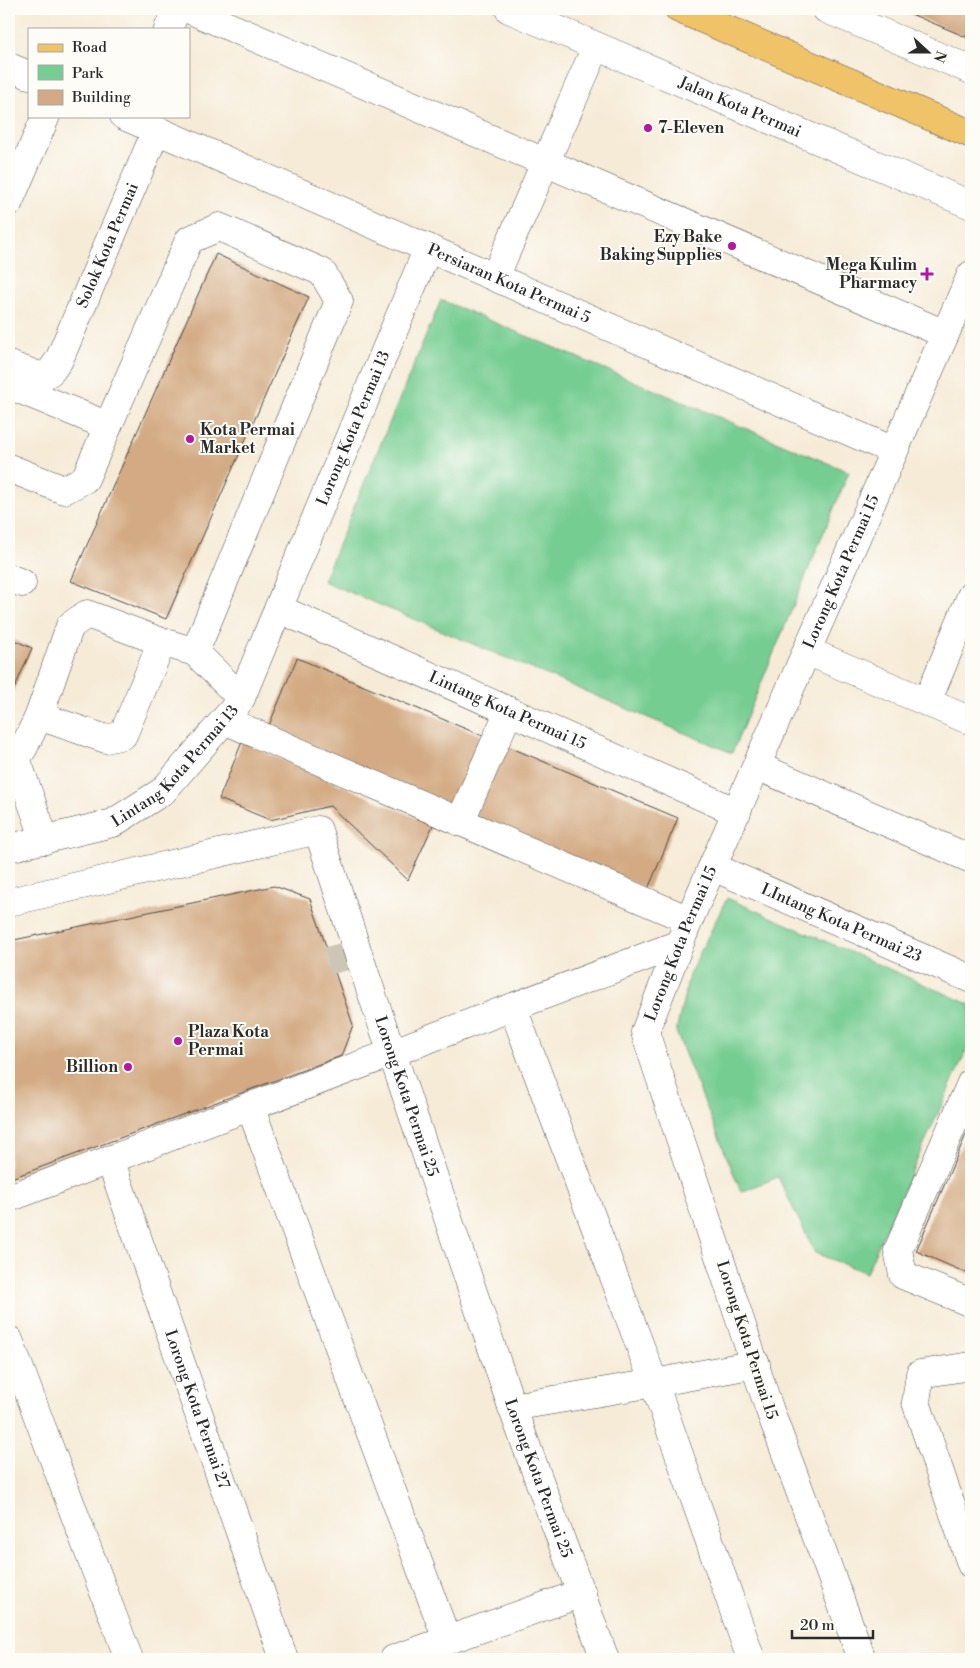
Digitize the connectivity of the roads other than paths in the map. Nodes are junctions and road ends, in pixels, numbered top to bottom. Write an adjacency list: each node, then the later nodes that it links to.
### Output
1 (177, 9): 6 (street)
2 (188, 9): 15 (street)
3 (509, 9): 7 (street, Jalan Kota Permai)
4 (679, 9): 14 (main road)
5 (826, 9): 9 (street)
6 (168, 28)
7 (596, 47): 15 (street); 17 (street, Jalan Kota Permai)
8 (9, 67): 10 (street)
9 (971, 70)
10 (28, 75)
11 (45, 118): 16 (street)
12 (130, 118): 13 (street, Persiaran Kota Permai 5)
13 (156, 131): 18 (street, Persiaran Kota Permai 5); 22 (street, Solok Kota Permai)
14 (971, 134)
15 (546, 162): 20 (street); 21 (street)
16 (9, 202)
17 (971, 205)
18 (428, 248): 20 (street, Persiaran Kota Permai 5); 28 (street, Lorong Kota Permai 13)
19 (971, 274): 21 (street, Lorong Kota Permai 15)
20 (495, 277): 25 (street, Persiaran Kota Permai 5)
21 (945, 334): 25 (street, Lorong Kota Permai 15)
22 (9, 365)
23 (9, 385): 24 (street)
24 (108, 426): 26 (street); 31 (street)
25 (894, 451): 30 (street, Lorong Kota Permai 15)
26 (9, 468)
27 (971, 596): 33 (street)
28 (279, 609): 32 (street, Lintang Kota Permai 13); 34 (street, Lintang Kota Permai 15)
29 (162, 642): 31 (street); 35 (street); 35 (street)
30 (807, 651): 33 (street); 39 (street, Lorong Kota Permai 15)
31 (194, 652): 32 (street)
32 (241, 698): 36 (street, Lintang Kota Permai 13)
33 (927, 702): 37 (street)
34 (509, 710): 40 (street, Lintang Kota Permai 15); 41 (street)
35 (39, 716): 38 (street)
36 (224, 720): 41 (street); 42 (street, Lintang Kota Permai 13)
37 (971, 721)
38 (12, 757): 42 (street)
39 (757, 766): 40 (street, Lorong Kota Permai 15); 44 (street)
40 (737, 812): 45 (street, Lorong Kota Permai 15)
41 (460, 822): 47 (street)
42 (45, 840): 43 (street, Lintang Kota Permai 13)
43 (9, 848)
44 (971, 859)
45 (712, 867): 47 (street, Lorong Kota Permai 15); 48 (street, LIntang Kota Permai 23)
46 (9, 902): 50 (street, Lorong Kota Permai 25)
47 (684, 932): 49 (street); 57 (street, Lorong Kota Permai 15)
48 (971, 979)
49 (513, 1008): 50 (street); 59 (street)
50 (392, 1052): 52 (street); 60 (street, Lorong Kota Permai 25)
51 (971, 1082): 55 (street)
52 (250, 1106): 53 (street); 63 (street)
53 (110, 1159): 54 (street); 65 (street, Lorong Kota Permai 27)
54 (9, 1198)
55 (971, 1303)
56 (9, 1340): 64 (street)
57 (756, 1364): 59 (street); 69 (street, Lorong Kota Permai 15)
58 (971, 1366): 61 (street)
59 (654, 1383): 60 (street); 68 (street)
60 (512, 1407): 62 (street, Lorong Kota Permai 25)
61 (971, 1564)
62 (582, 1593): 63 (street); 67 (street, Lorong Kota Permai 25)
63 (447, 1640): 66 (street)
64 (129, 1659)
65 (284, 1659)
66 (394, 1659)
67 (605, 1659)
68 (751, 1659)
69 (862, 1659)

